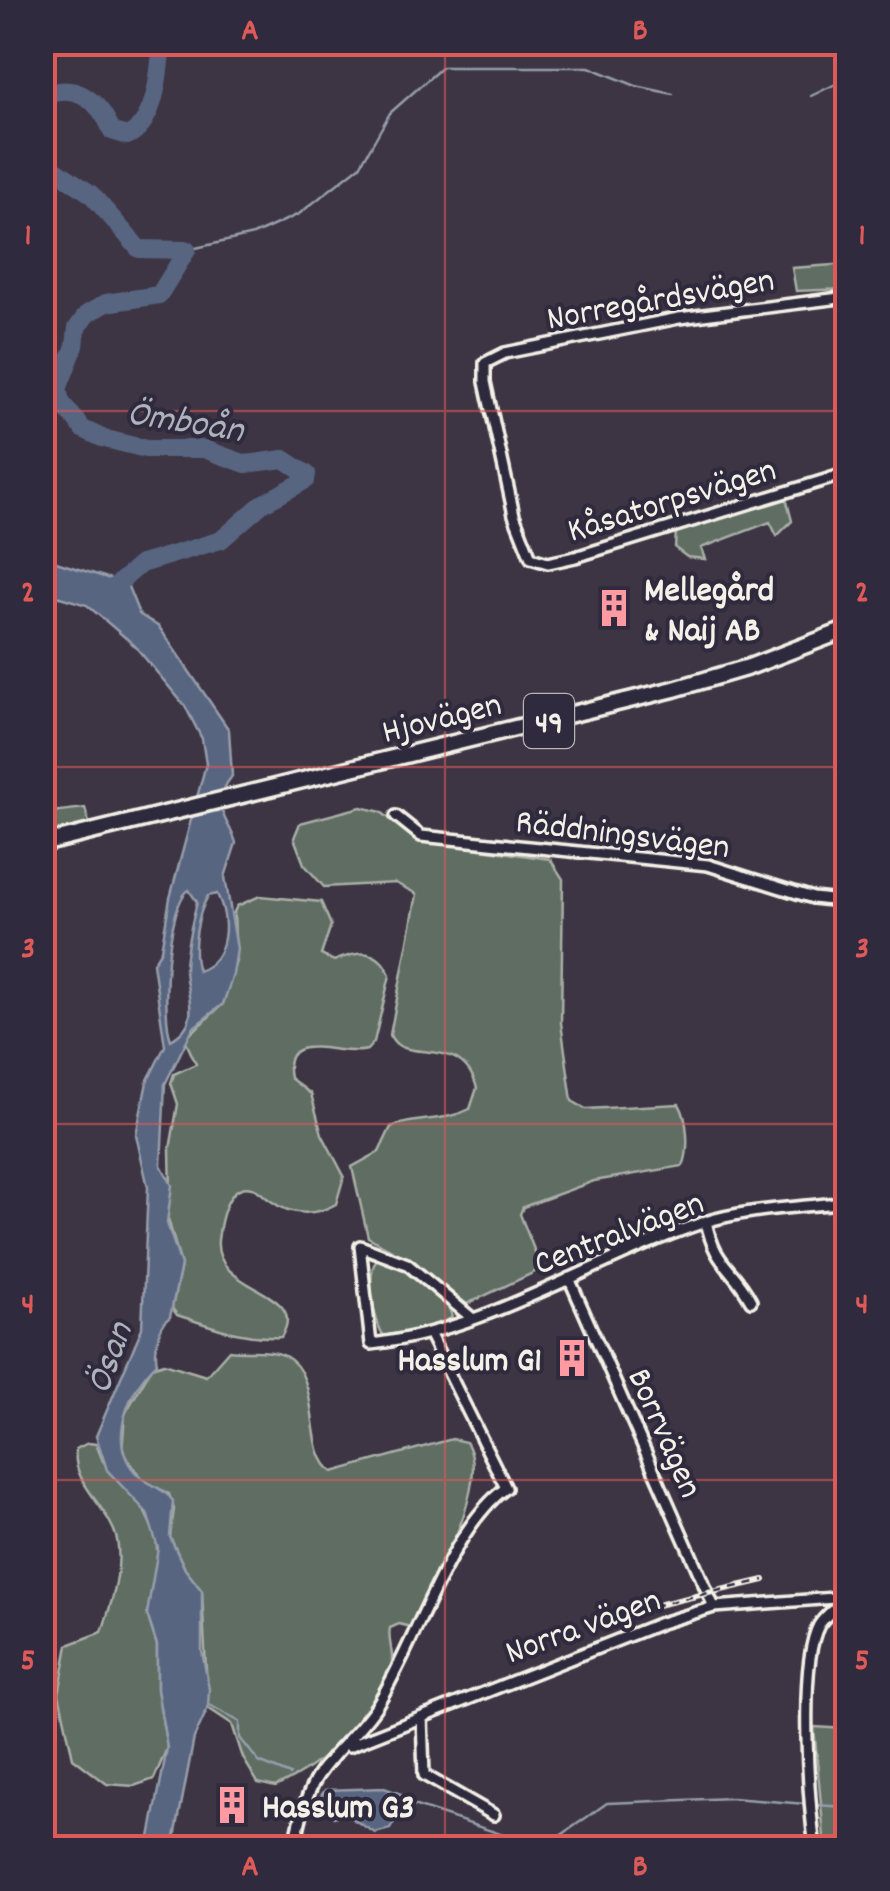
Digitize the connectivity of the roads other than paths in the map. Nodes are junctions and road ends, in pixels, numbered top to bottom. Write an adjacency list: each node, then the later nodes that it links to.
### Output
1 (848, 296): 2 (street, Norregårdsvägen)
2 (485, 363): 3 (street, Kåsatorpsvägen)
3 (848, 473)
4 (848, 629): 6 (main road, Hjovägen / 49)
5 (396, 816): 7 (street, Räddningsvägen)
6 (42, 844)
7 (848, 902)
8 (848, 1202): 9 (street, Centralvägen)
9 (706, 1222): 10 (street, Centralvägen); 11 (street)
10 (569, 1278): 12 (street, Centralvägen); 15 (street, Borrvägen)
11 (752, 1302)
12 (472, 1320): 13 (street, Centralvägen); 13 (street, Centralvägen)
13 (430, 1335): 17 (street)
14 (847, 1597): 15 (street, Norra vägen); 20 (street)
15 (714, 1608): 16 (street, Norra vägen)
16 (422, 1717): 17 (street, Norra vägen); 18 (street)
17 (346, 1747): 19 (street)
18 (494, 1814)
19 (294, 1848)
20 (815, 1848)

